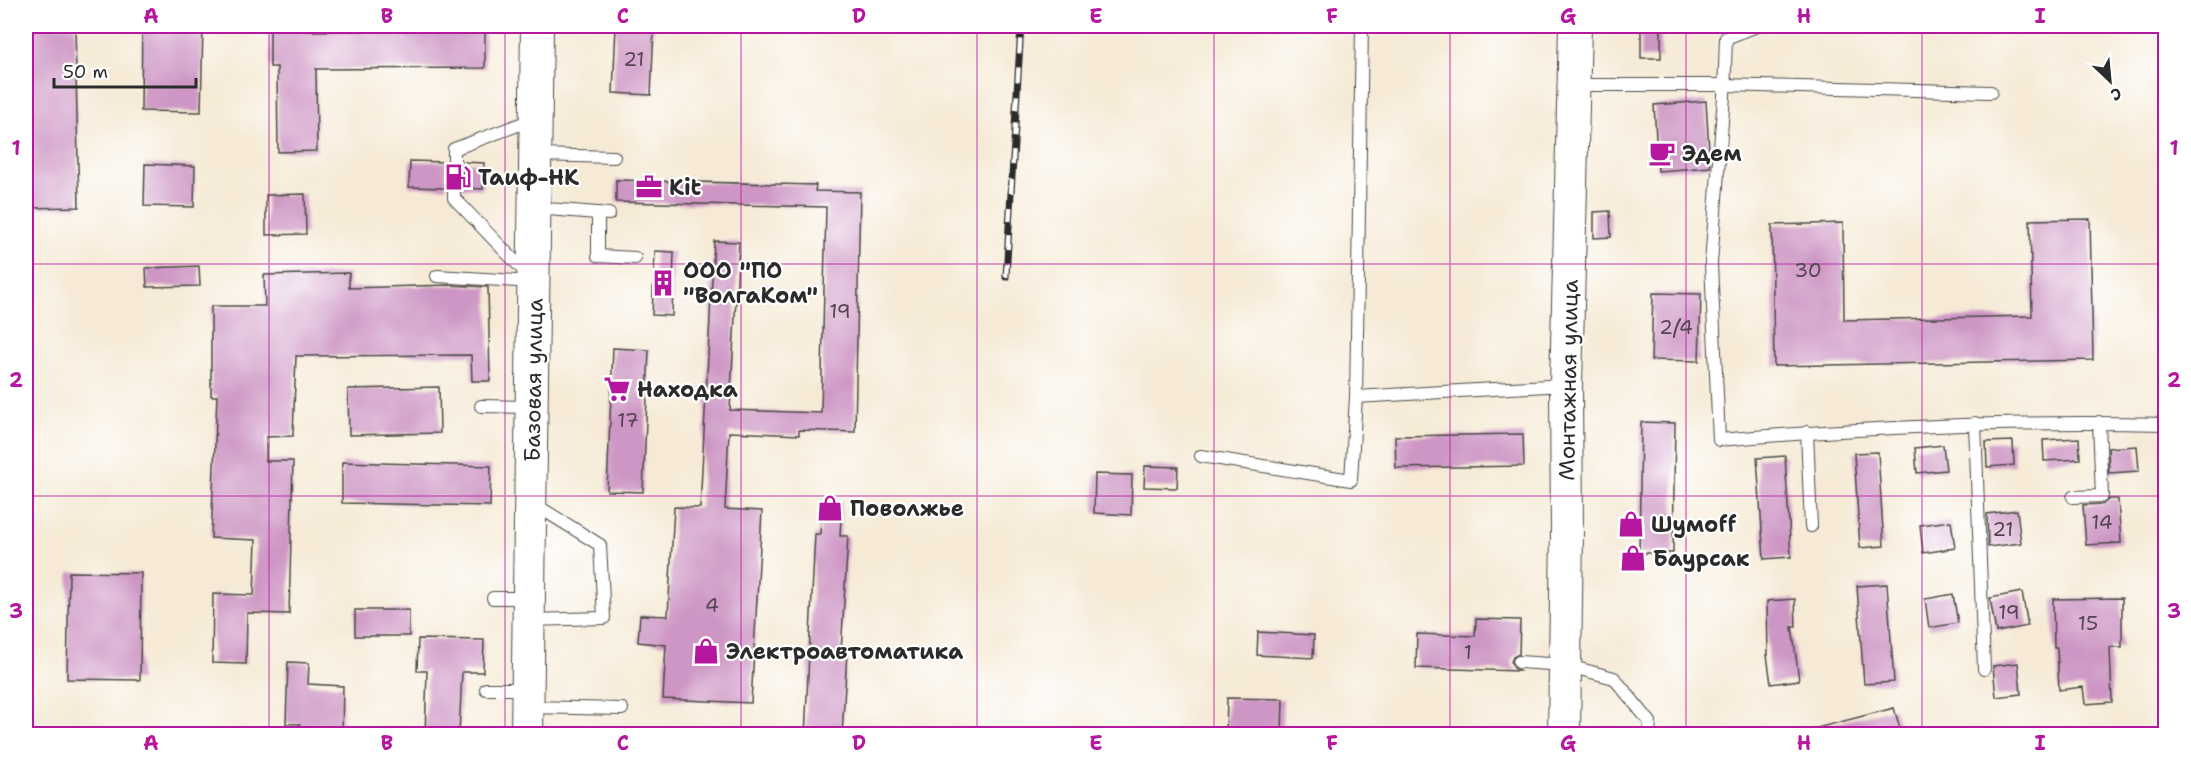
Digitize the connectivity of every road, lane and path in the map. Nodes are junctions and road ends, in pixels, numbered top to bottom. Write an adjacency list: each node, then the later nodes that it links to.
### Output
1 (537, 26): 8 (street, Базовая улица)
2 (1362, 26): 16 (lane)
3 (1575, 26): 5 (street, Монтажная улица)
4 (1754, 26): 6 (lane)
5 (1574, 84): 6 (lane); 15 (street, Монтажная улица)
6 (1724, 85): 7 (lane); 22 (lane)
7 (1991, 92)
8 (536, 119): 9 (street, Базовая улица); 14 (lane)
9 (535, 155): 10 (lane); 11 (street, Базовая улица)
10 (614, 157)
11 (535, 208): 12 (lane); 14 (street, Базовая улица)
12 (635, 258)
13 (437, 276): 14 (lane)
14 (535, 282): 18 (street, Базовая улица)
15 (1566, 385): 16 (lane); 30 (street, Монтажная улица)
16 (1356, 398): 23 (lane)
17 (480, 406): 18 (lane)
18 (532, 408): 25 (street, Базовая улица)
19 (2098, 422): 20 (lane); 21 (lane); 24 (lane)
20 (1975, 423): 22 (lane); 31 (lane)
21 (2166, 424)
22 (1807, 432): 26 (lane)
23 (1201, 456)
24 (2073, 497)
25 (531, 502): 28 (street, Базовая улица); 28 (lane)
26 (1811, 526)
27 (493, 598): 28 (lane)
28 (529, 610): 34 (street, Базовая улица)
29 (1519, 662): 30 (lane)
30 (1565, 665): 35 (street, Монтажная улица); 36 (lane)
31 (1984, 669)
32 (486, 689): 34 (lane)
33 (621, 709): 34 (lane)
34 (528, 710)
35 (1564, 735)
36 (1649, 735)

